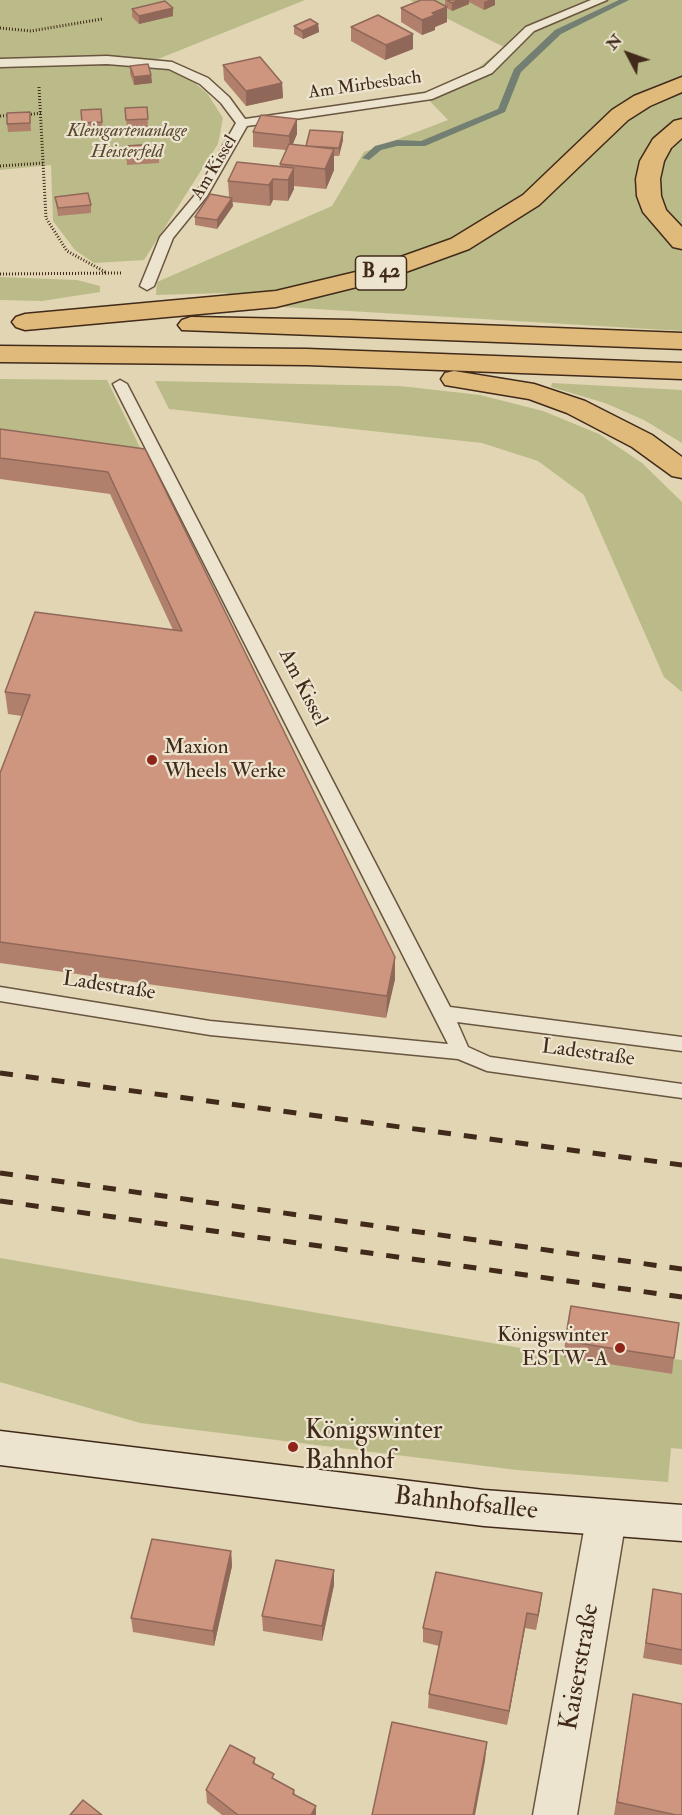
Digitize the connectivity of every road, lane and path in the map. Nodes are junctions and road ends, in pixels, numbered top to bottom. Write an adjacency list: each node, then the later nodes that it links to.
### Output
1 (601, 0): 9 (lane, Am Mirbesbach)
2 (102, 19): 3 (path)
3 (0, 28)
4 (37, 62): 5 (lane, Am Kissel); 7 (path); 9 (lane, Am Kissel)
5 (0, 63)
6 (682, 84): 17 (highway, B 42)
7 (42, 113): 8 (path); 11 (path)
8 (0, 116)
9 (242, 123): 16 (lane, Am Kissel)
10 (682, 126): 13 (highway)
11 (44, 163): 12 (path); 14 (path)
12 (0, 166)
13 (682, 242)
14 (106, 273): 15 (path); 16 (path)
15 (0, 274)
16 (148, 280)
17 (13, 322): 18 (highway, B 42)
18 (682, 341)
19 (0, 354): 20 (highway)
20 (307, 357): 21 (highway); 23 (highway)
21 (682, 371)
22 (120, 384): 25 (lane, Am Kissel)
23 (682, 470)
24 (0, 994): 27 (lane, Ladestraße)
25 (444, 1013): 26 (lane); 27 (lane, Am Kissel)
26 (682, 1044)
27 (461, 1052): 28 (lane, Ladestraße)
28 (682, 1091)
29 (0, 1448): 30 (street, Bahnhofsallee)
30 (606, 1519): 31 (street, Bahnhofsallee); 32 (street, Kaiserstraße)
31 (682, 1523)
32 (555, 1815)

